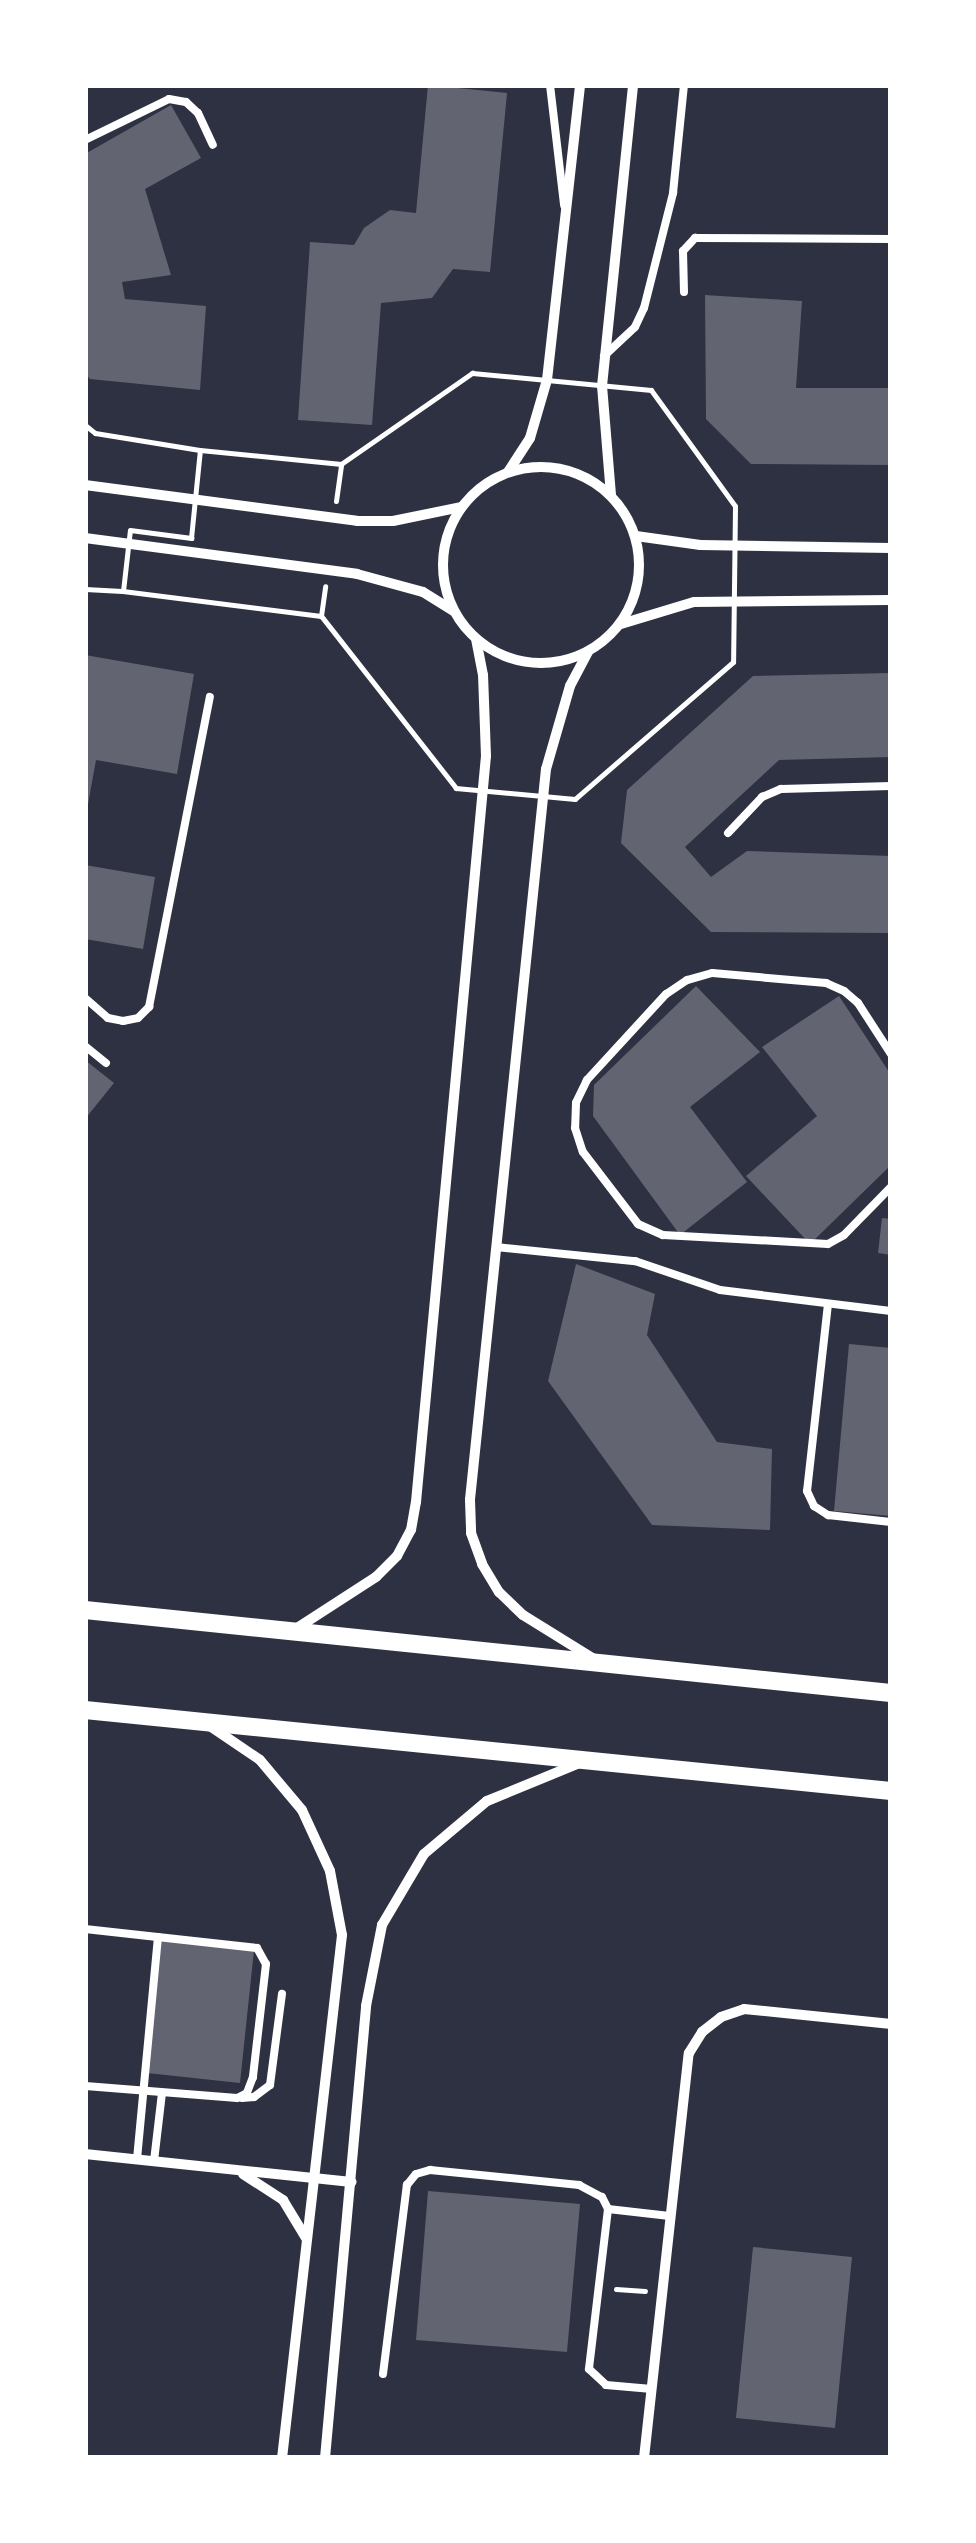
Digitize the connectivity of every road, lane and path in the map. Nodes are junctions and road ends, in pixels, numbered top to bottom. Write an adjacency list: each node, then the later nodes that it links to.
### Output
1 (550, 85): 7 (lane)
2 (580, 85): 7 (street)
3 (634, 85): 10 (street)
4 (684, 85): 10 (lane)
5 (85, 140): 6 (lane)
6 (213, 145)
7 (566, 224): 11 (street)
8 (891, 238): 9 (lane)
9 (684, 292)
10 (604, 356): 12 (street)
11 (547, 380): 12 (path); 15 (path); 16 (street)
12 (602, 386): 18 (street); 25 (path)
13 (85, 425): 14 (path)
14 (200, 450): 15 (path); 19 (path)
15 (341, 464): 21 (path)
16 (508, 472): 18 (street); 20 (street)
17 (85, 486): 19 (street)
18 (610, 495): 22 (street)
19 (196, 500): 21 (street); 24 (path)
20 (460, 508): 21 (street); 31 (street)
21 (334, 518)
22 (636, 536): 25 (street); 32 (street)
23 (85, 538): 24 (street)
24 (129, 546): 28 (path); 31 (street)
25 (732, 547): 26 (street); 29 (path)
26 (891, 548)
27 (85, 589): 28 (path)
28 (123, 591): 37 (path)
29 (732, 599): 30 (street); 32 (street); 38 (path)
30 (891, 600)
31 (453, 611): 33 (street)
32 (620, 624): 34 (street)
33 (476, 640): 34 (street); 37 (street)
34 (588, 652): 38 (street)
35 (210, 697): 40 (lane)
36 (891, 786): 39 (lane)
37 (483, 790): 38 (path); 50 (street)
38 (543, 796): 45 (street)
39 (728, 833)
40 (85, 998)
41 (85, 1046): 43 (lane)
42 (891, 1054): 44 (lane)
43 (106, 1063)
44 (891, 1187)
45 (496, 1247): 46 (lane); 51 (street)
46 (828, 1304): 47 (lane); 48 (lane)
47 (891, 1311)
48 (891, 1522)
49 (85, 1610): 50 (street)
50 (294, 1630): 51 (street)
51 (599, 1662): 52 (street)
52 (891, 1693)
53 (85, 1710): 54 (street)
54 (205, 1722): 55 (street); 69 (street)
55 (582, 1762): 56 (street); 70 (street)
56 (891, 1792)
57 (85, 1930): 58 (lane)
58 (158, 1937): 62 (lane); 64 (lane)
59 (282, 1994): 64 (lane)
60 (891, 2024): 72 (street)
61 (85, 2086): 62 (lane)
62 (145, 2092): 63 (lane); 66 (lane)
63 (162, 2093): 64 (lane); 67 (lane)
64 (237, 2098)
65 (85, 2154): 66 (street)
66 (136, 2160): 67 (street)
67 (154, 2161): 68 (street)
68 (233, 2170): 69 (street); 73 (street)
69 (313, 2178): 70 (street); 73 (street)
70 (352, 2182): 79 (street)
71 (608, 2209): 72 (lane); 74 (lane); 76 (lane)
72 (670, 2216): 75 (street)
73 (306, 2238): 78 (street)
74 (598, 2287): 75 (path); 77 (lane)
75 (662, 2293): 77 (street)
76 (383, 2374)
77 (652, 2389): 80 (street)
78 (282, 2458)
79 (325, 2458)
80 (644, 2458)

